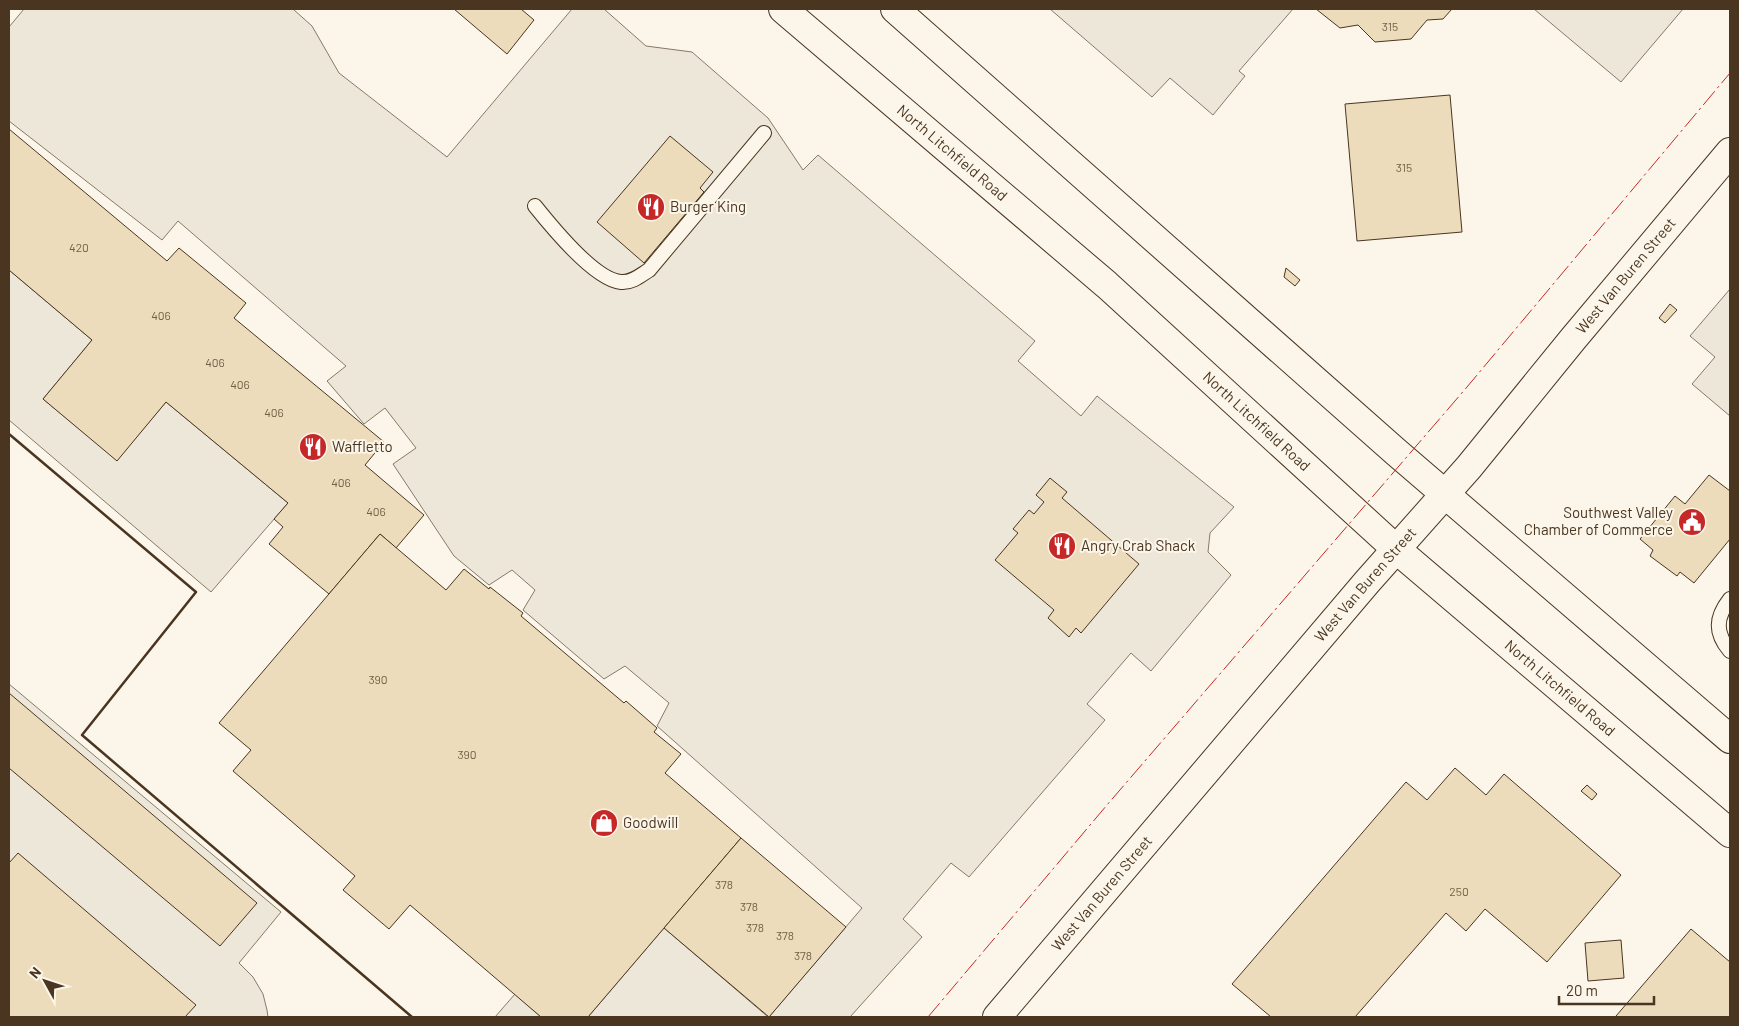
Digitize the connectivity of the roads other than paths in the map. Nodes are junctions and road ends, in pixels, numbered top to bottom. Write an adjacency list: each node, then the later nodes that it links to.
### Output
1 (783, 9): 7 (main road, North Litchfield Road)
2 (892, 9): 6 (main road)
3 (764, 133): 5 (lane)
4 (1730, 152): 6 (main road, West Van Buren Street)
5 (535, 206)
6 (1444, 494): 7 (main road, West Van Buren Street); 10 (main road)
7 (1396, 549): 11 (main road, North Litchfield Road); 12 (main road, West Van Buren Street)
8 (1730, 600): 9 (lane)
9 (1730, 651)
10 (1730, 739)
11 (1730, 833)
12 (997, 1017)

